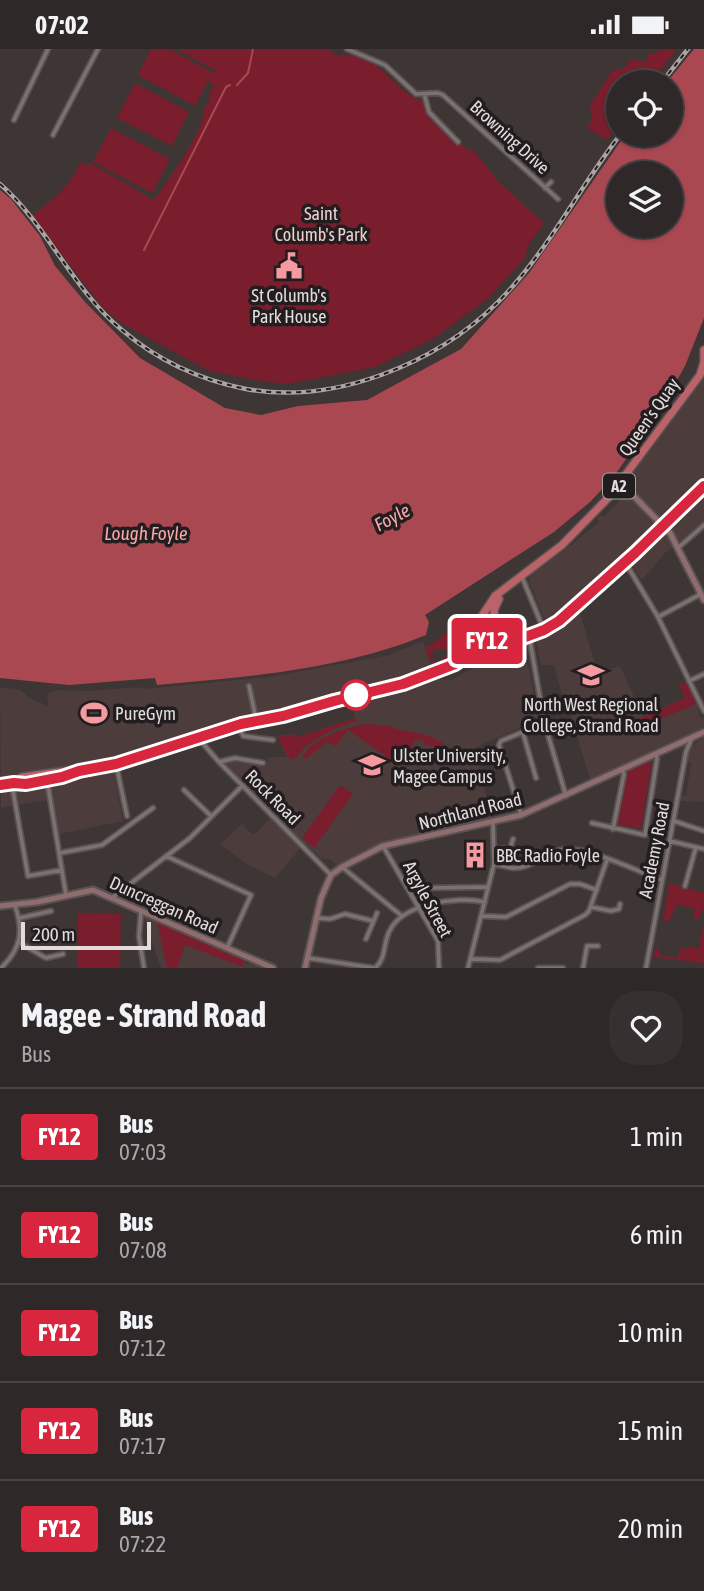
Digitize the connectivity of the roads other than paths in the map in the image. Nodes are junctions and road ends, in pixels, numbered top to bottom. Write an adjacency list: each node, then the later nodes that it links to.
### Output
1 (48, 49): 7 (street)
2 (98, 49): 8 (street)
3 (347, 49): 5 (street)
4 (360, 49): 5 (street)
5 (354, 53): 6 (street)
6 (425, 96): 9 (street); 11 (street, Browning Drive)
7 (14, 120)
8 (53, 135)
9 (457, 142)
10 (551, 181): 11 (street)
11 (545, 188): 12 (street, Browning Drive)
12 (558, 199)
13 (704, 350): 14 (highway, A2)
14 (704, 362): 15 (highway, Queen's Quay / A2)
15 (702, 374): 16 (highway, Queen's Quay / A2)
16 (621, 483): 18 (main road); 22 (highway, Queen's Quay / A2)
17 (704, 486): 18 (main road)
18 (663, 525): 20 (main road); 21 (main road)
19 (704, 525): 20 (street)
20 (678, 548): 24 (main road)
21 (625, 562): 25 (street); 27 (main road)
22 (522, 576): 23 (highway, Queen's Quay / A2); 27 (street)
23 (502, 592): 26 (highway, Queen's Quay / A2); 28 (highway)
24 (703, 595): 25 (street)
25 (658, 617): 33 (street)
26 (480, 619): 28 (highway); 29 (highway, A2)
27 (544, 630): 30 (main road)
28 (494, 632): 29 (highway); 30 (main road); 31 (highway)
29 (476, 635): 31 (highway, A2)
30 (529, 635): 37 (street)
31 (466, 658): 36 (highway)
32 (704, 674): 33 (street)
33 (689, 681): 35 (street)
34 (249, 686): 36 (street)
35 (704, 711)
36 (257, 721): 38 (highway)
37 (545, 723): 39 (street); 56 (street)
38 (239, 725): 41 (highway); 43 (street)
39 (522, 732): 50 (street); 58 (street)
40 (704, 732): 42 (main road, Northland Road)
41 (198, 737): 45 (street, Rock Road); 47 (highway)
42 (692, 738): 44 (main road, Northland Road); 61 (street, Academy Road)
43 (274, 740)
44 (656, 754): 48 (main road, Northland Road); 64 (street)
45 (219, 762): 46 (street); 54 (street, Rock Road)
46 (263, 763)
47 (116, 764): 49 (highway); 59 (street)
48 (622, 770): 56 (main road, Northland Road); 64 (street)
49 (79, 771): 51 (highway); 52 (highway)
50 (536, 778)
51 (47, 780): 52 (highway); 72 (street)
52 (13, 783): 53 (highway); 77 (street)
53 (0, 785)
54 (242, 786): 60 (street); 78 (street, Rock Road)
55 (184, 790): 60 (street)
56 (566, 796): 58 (main road, Northland Road)
57 (153, 808): 72 (street)
58 (521, 815): 62 (main road, Northland Road)
59 (127, 816)
60 (211, 816): 73 (street)
61 (674, 821): 65 (street); 67 (street, Academy Road)
62 (493, 823): 68 (main road, Northland Road); 70 (street)
63 (592, 823): 64 (street)
64 (613, 829)
65 (704, 831)
66 (513, 839): 70 (street)
67 (670, 841): 69 (street); 79 (street, Academy Road)
68 (383, 846): 76 (main road, Northland Road); 90 (street, Argyle Street)
69 (696, 847): 71 (street); 80 (street)
70 (494, 848): 75 (street)
71 (704, 849)
72 (60, 853): 77 (street)
73 (166, 856): 85 (street); 103 (street)
74 (607, 860): 75 (street); 79 (street); 83 (street)
75 (494, 864): 81 (street)
76 (342, 867): 78 (main road, Northland Road); 95 (street)
77 (62, 870): 84 (street)
78 (331, 875): 98 (main road)
79 (662, 880): 117 (street, Academy Road)
80 (685, 886)
81 (488, 887): 82 (street); 86 (street)
82 (425, 888)
83 (597, 890): 91 (street); 96 (street)
84 (66, 895): 85 (main road, Duncreggan Road); 89 (main road, Duncreggan Road)
85 (113, 897): 92 (main road, Duncreggan Road)
86 (485, 902): 90 (street); 96 (street)
87 (620, 904): 91 (street)
88 (0, 906): 89 (main road, Duncreggan Road)
89 (15, 906): 97 (street)
90 (421, 909): 95 (street); 112 (street, Argyle Street)
91 (590, 909): 106 (street)
92 (142, 910): 103 (main road, Duncreggan Road); 108 (street)
93 (51, 911): 97 (street)
94 (377, 912): 99 (street)
95 (402, 916): 111 (street)
96 (481, 916): 106 (street)
97 (20, 918): 101 (street)
98 (316, 918): 99 (street); 105 (main road)
99 (373, 921): 100 (street)
100 (366, 939)
101 (20, 943): 104 (street); 107 (street)
102 (598, 946): 116 (street)
103 (227, 948): 109 (main road, Duncreggan Road)
104 (63, 954)
105 (308, 958): 110 (main road); 111 (street)
106 (471, 959): 113 (street)
107 (1, 968)
108 (145, 968)
109 (273, 968)
110 (305, 968)
111 (375, 968)
112 (439, 968)
113 (468, 968)
114 (538, 968): 115 (street)
115 (563, 968)
116 (583, 968)
117 (646, 968)

